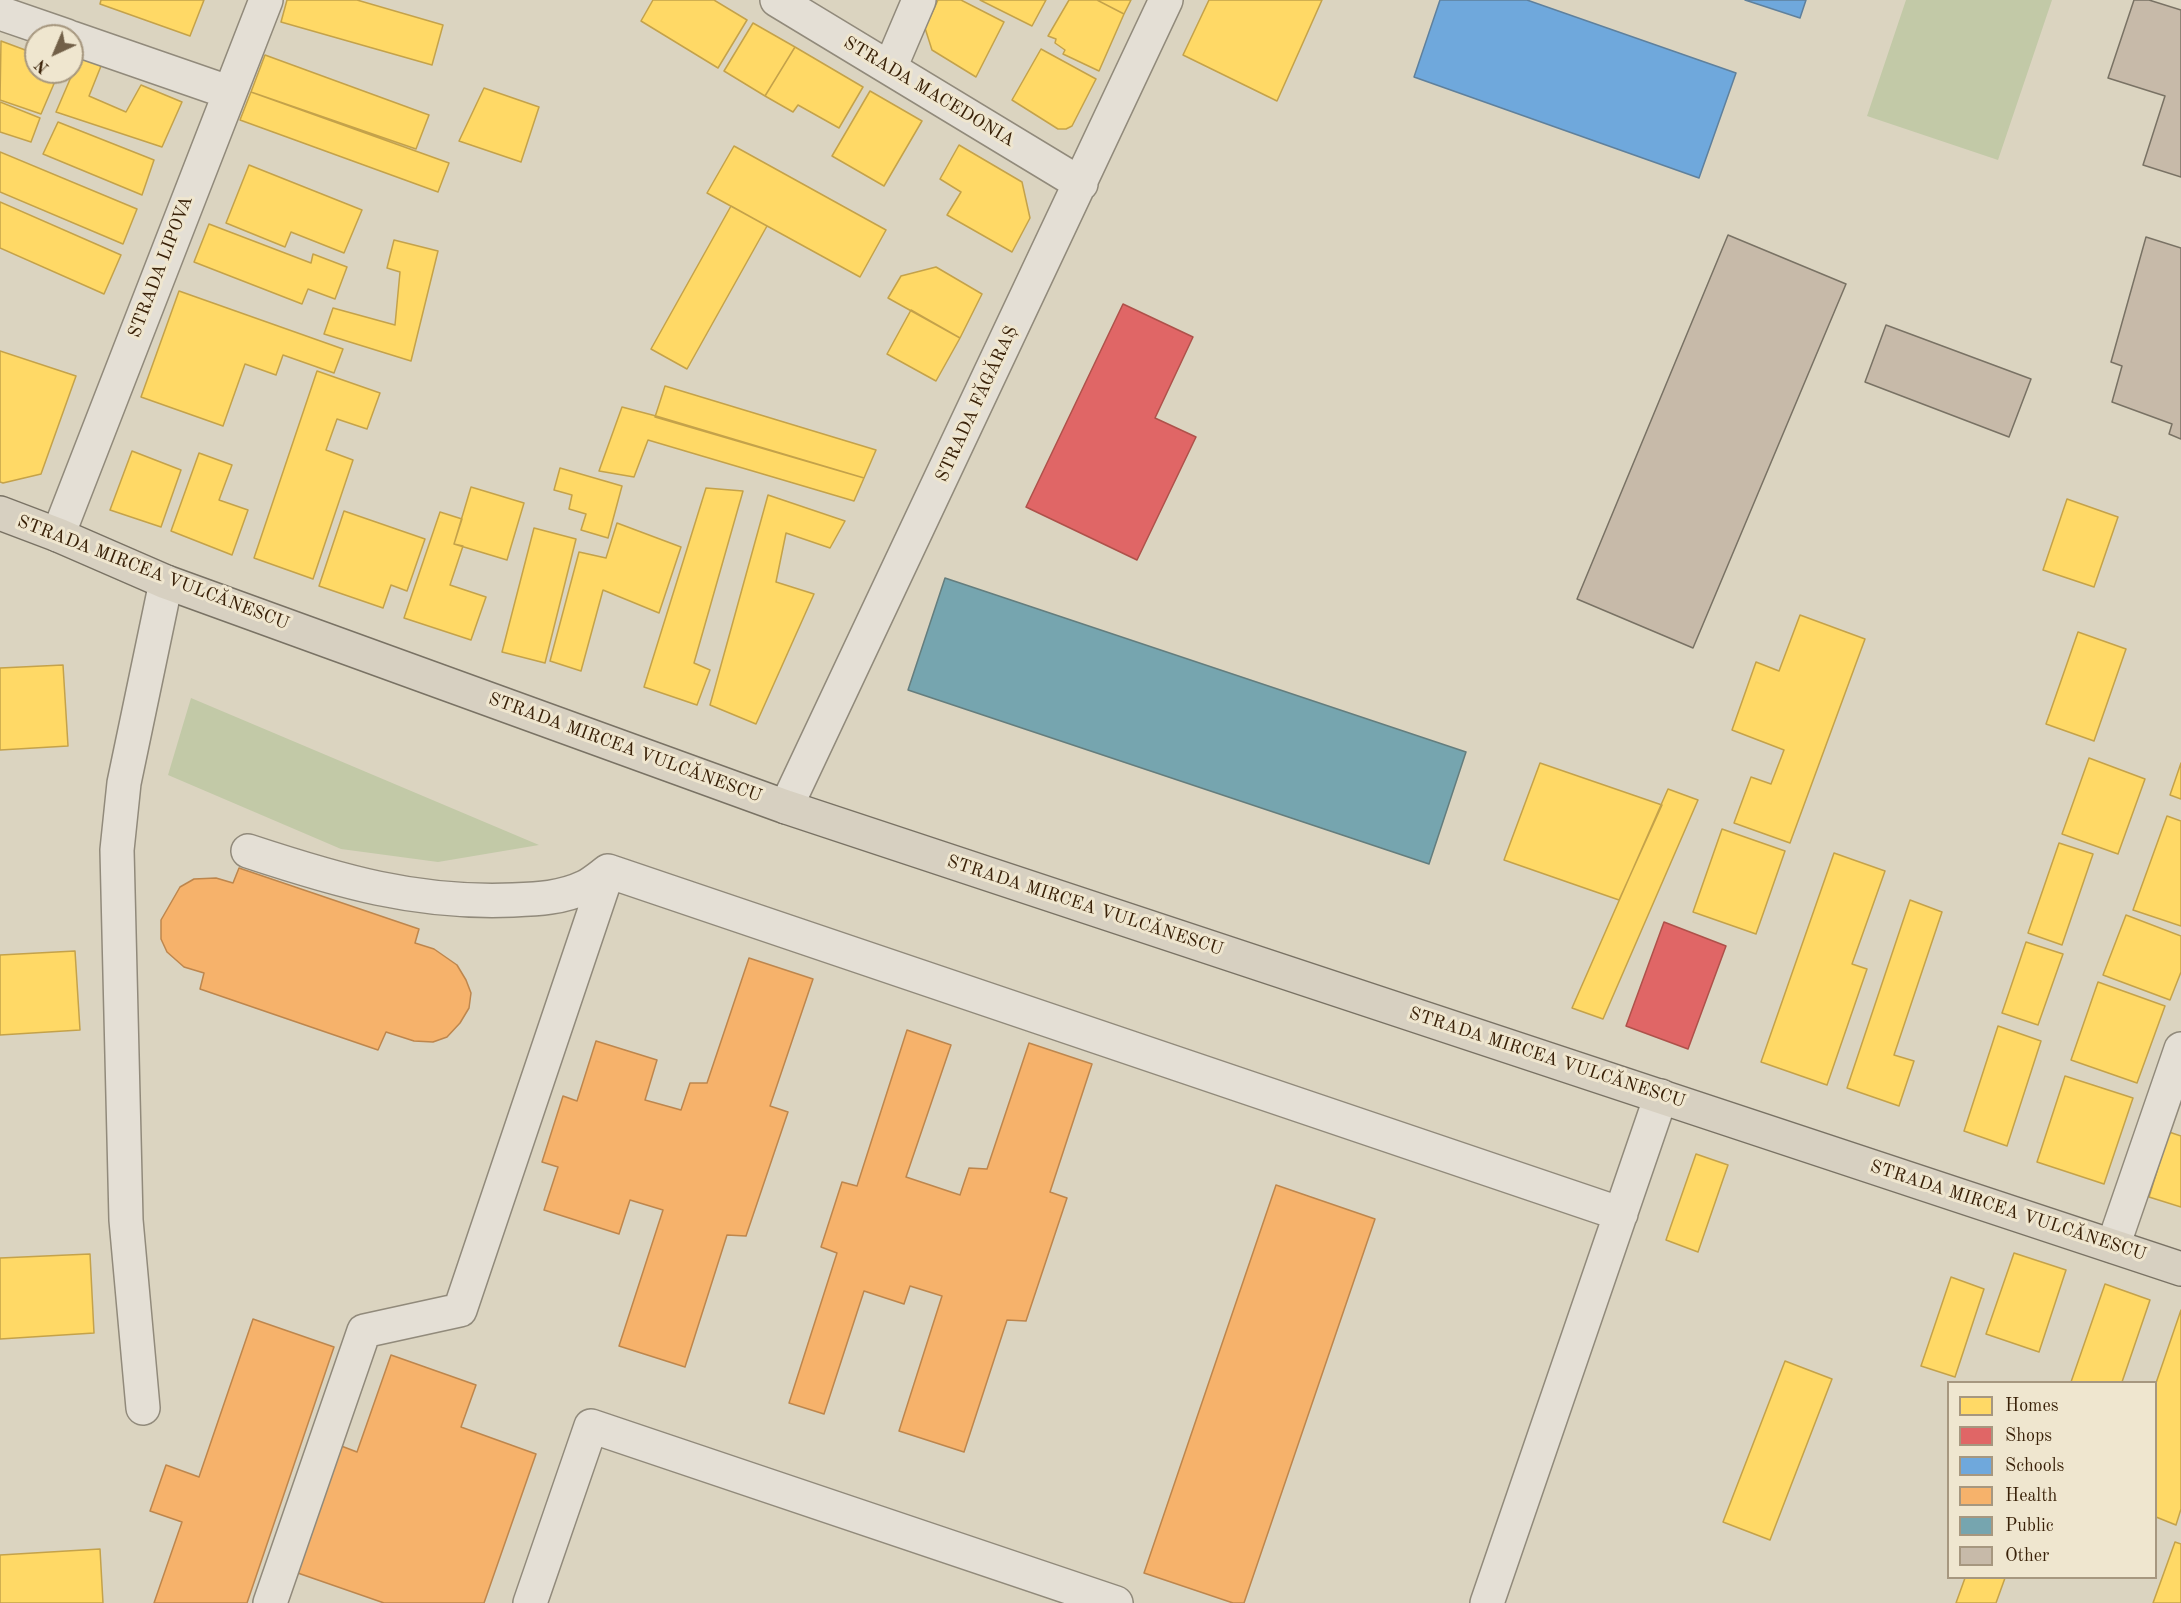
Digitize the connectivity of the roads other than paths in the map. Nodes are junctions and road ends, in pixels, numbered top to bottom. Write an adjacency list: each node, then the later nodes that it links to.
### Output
1 (266, 0): 9 (street, STRADA LIPOVA)
2 (777, 0): 8 (street, STRADA MACEDONIA)
3 (919, 0): 8 (street)
4 (1166, 0): 10 (street, STRADA FĂGĂRAȘ)
5 (0, 13): 6 (street)
6 (32, 24)
7 (84, 42): 9 (street)
8 (890, 68): 10 (street, STRADA MACEDONIA)
9 (228, 92): 12 (street, STRADA LIPOVA)
10 (1081, 184): 14 (street, STRADA FĂGĂRAȘ)
11 (0, 513): 12 (main road, STRADA MIRCEA VULCĂNESCU)
12 (58, 535): 13 (main road, STRADA MIRCEA VULCĂNESCU)
13 (166, 582): 14 (main road, STRADA MIRCEA VULCĂNESCU); 22 (street)
14 (786, 807): 18 (main road, STRADA MIRCEA VULCĂNESCU)
15 (248, 851): 16 (street)
16 (608, 871): 19 (street); 23 (street)
17 (2181, 1049): 20 (street)
18 (1660, 1096): 19 (street); 20 (main road, STRADA MIRCEA VULCĂNESCU)
19 (1621, 1214): 26 (street)
20 (2113, 1246): 21 (main road, STRADA MIRCEA VULCĂNESCU)
21 (2181, 1269)
22 (143, 1408)
23 (270, 1603)
24 (530, 1603): 25 (street)
25 (1116, 1603)
26 (1487, 1603)

